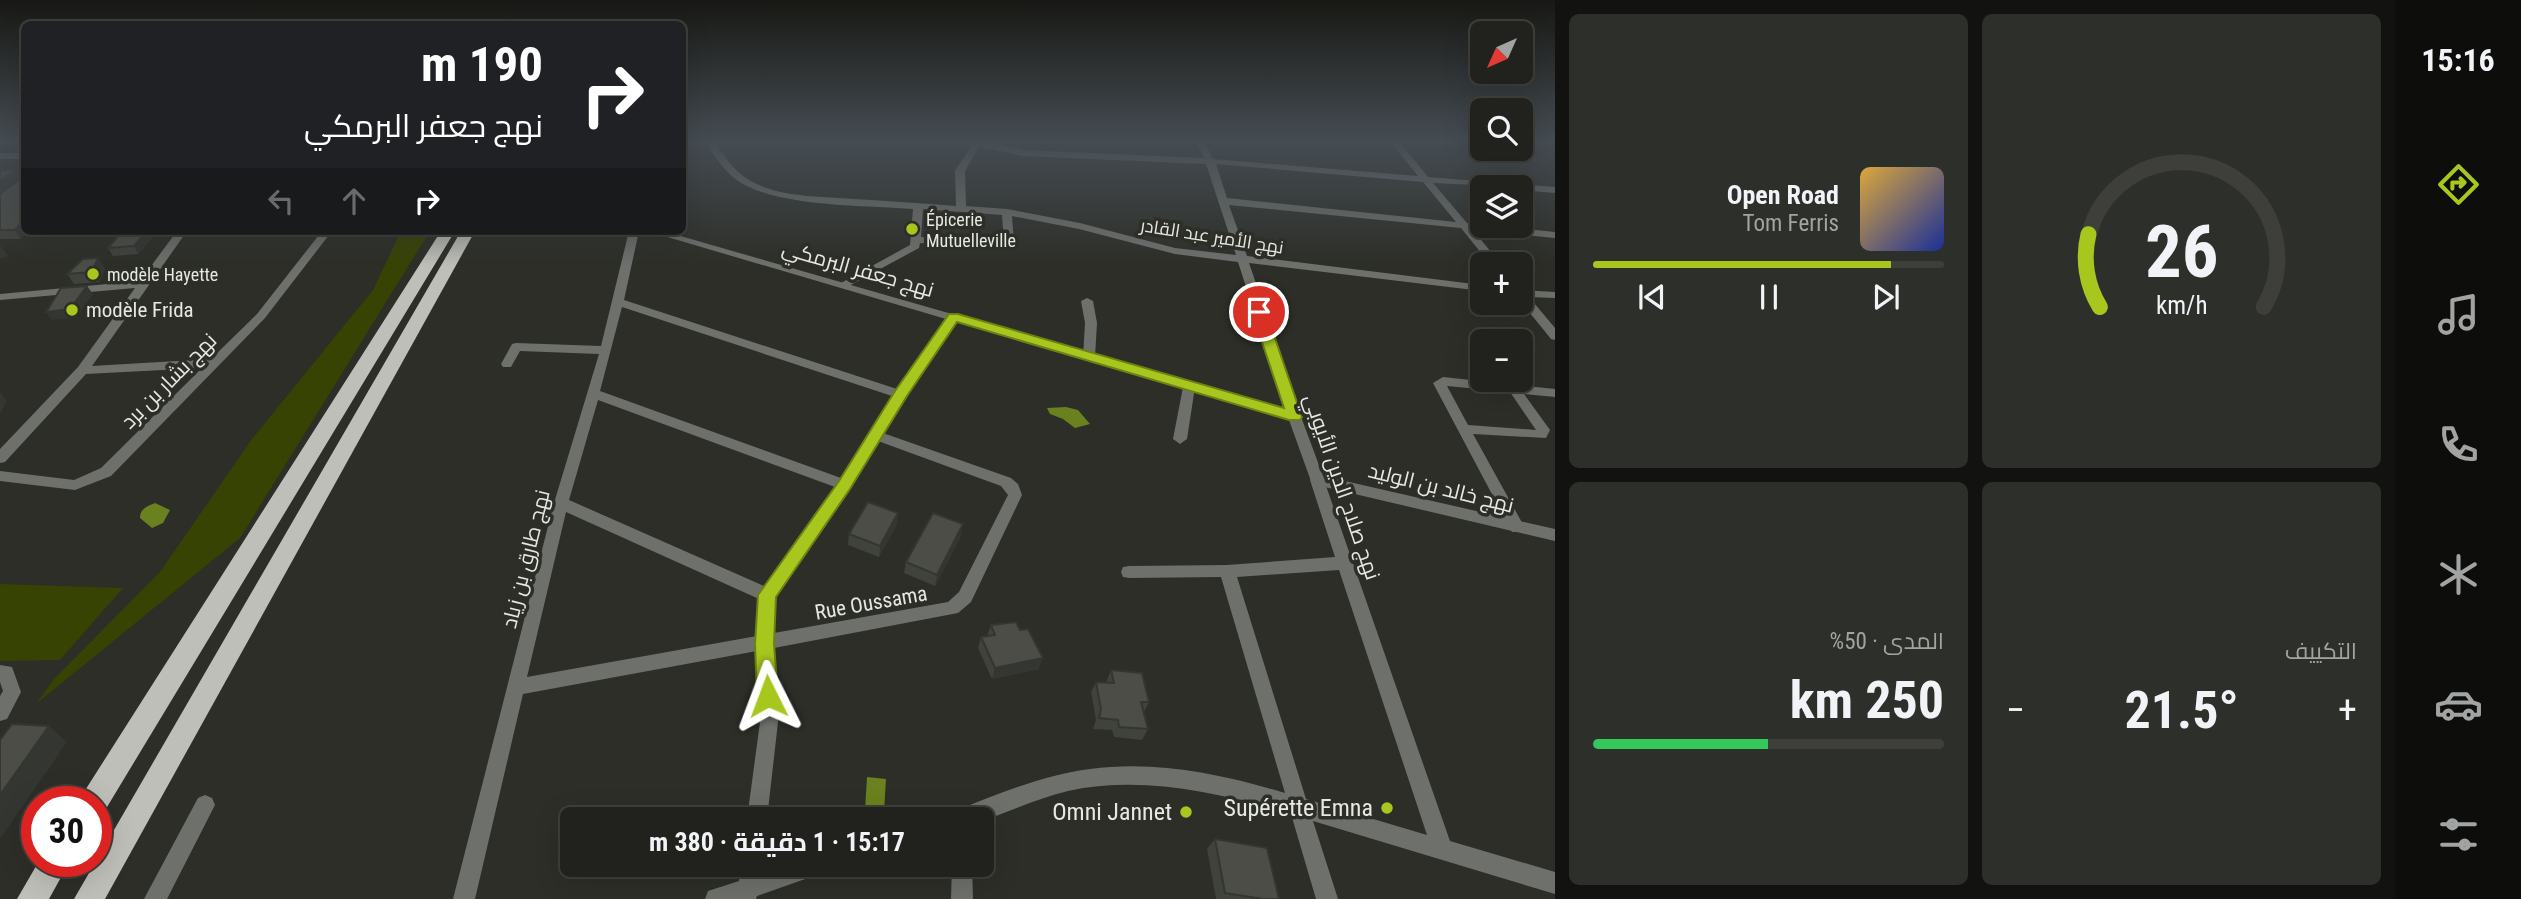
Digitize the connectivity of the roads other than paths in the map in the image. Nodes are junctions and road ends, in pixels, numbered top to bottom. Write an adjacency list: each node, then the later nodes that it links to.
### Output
1 (749, 182): 8 (street, نهج الأمير عبد القادر)
2 (960, 182): 9 (street)
3 (1217, 182): 7 (street, نهج صلاح الدين الأيوبي)
4 (1426, 182): 11 (street)
5 (1466, 182): 6 (street)
6 (1555, 190)
7 (1223, 201): 11 (street); 22 (street, نهج صلاح الدين الأيوبي)
8 (918, 206): 9 (street, نهج الأمير عبد القادر); 20 (street)
9 (961, 209): 10 (street, نهج الأمير عبد القادر)
10 (1007, 212): 20 (street); 22 (street, نهج الأمير عبد القادر)
11 (1466, 227): 19 (street); 21 (street)
12 (179, 235): 24 (street)
13 (324, 235): 37 (street, نهج بشار بن برد)
14 (446, 235): 66 (highway)
15 (460, 235): 23 (highway)
16 (465, 235): 23 (highway)
17 (633, 235): 31 (street, نهج طارق بن زياد)
18 (666, 235): 25 (street, نهج جعفر البرمكي)
19 (1555, 235)
20 (917, 240): 25 (street)
21 (1486, 252)
22 (1241, 260): 26 (street, نهج الأمير عبد القادر); 47 (street, نهج صلاح الدين الأيوبي)
23 (445, 267): 78 (highway)
24 (142, 284): 29 (street); 39 (street)
25 (845, 285): 33 (street, نهج جعفر البرمكي)
26 (1470, 287)
27 (1533, 294): 28 (street)
28 (1555, 295)
29 (0, 297)
30 (1087, 301): 36 (street)
31 (618, 302): 35 (street, نهج طارق بن زياد); 46 (street)
32 (1533, 309): 34 (street)
33 (954, 316): 36 (street, نهج جعفر البرمكي); 46 (street)
34 (1555, 336)
35 (606, 350): 38 (street); 44 (street, نهج طارق بن زياد)
36 (1088, 357): 41 (street, نهج جعفر البرمكي)
37 (214, 363): 39 (street); 52 (street, نهج بشار بن برد)
38 (507, 364)
39 (82, 370): 51 (street)
40 (1470, 384): 48 (street)
41 (1189, 387): 47 (street, نهج جعفر البرمكي); 50 (street)
42 (1533, 390): 45 (street)
43 (1517, 392): 48 (street)
44 (593, 393): 54 (street); 55 (street, نهج طارق بن زياد)
45 (1555, 393)
46 (900, 394): 49 (street)
47 (1295, 417): 53 (street, نهج صلاح الدين الأيوبي)
48 (1465, 429): 56 (street)
49 (876, 435): 54 (street); 62 (street, Rue Oussama)
50 (1180, 439)
51 (0, 458)
52 (0, 476)
53 (1317, 480): 56 (street, نهج خالد بن الوليد); 58 (street, نهج صلاح الدين الأيوبي)
54 (844, 485): 61 (street)
55 (561, 503): 61 (street); 64 (street, نهج طارق بن زياد)
56 (1517, 528): 57 (street, نهج خالد بن الوليد)
57 (1555, 535)
58 (1344, 563): 59 (street); 71 (street, نهج صلاح الدين الأيوبي)
59 (1227, 571): 60 (street); 68 (street)
60 (1129, 572)
61 (767, 595): 62 (street)
62 (765, 644): 64 (street, Rue Oussama); 69 (street)
63 (0, 673): 65 (street)
64 (516, 687): 80 (street, نهج طارق بن زياد)
65 (0, 713)
66 (104, 786)
67 (205, 805): 79 (street)
68 (1301, 806): 70 (street); 71 (street); 83 (street)
69 (758, 807)
70 (994, 808)
71 (1442, 849): 75 (street)
72 (46, 877): 77 (highway)
73 (789, 877): 76 (street)
74 (962, 877): 82 (street)
75 (1555, 883)
76 (748, 894): 81 (street)
77 (32, 899)
78 (89, 899)
79 (155, 899)
80 (464, 899)
81 (716, 899)
82 (962, 899)
83 (1327, 899)

